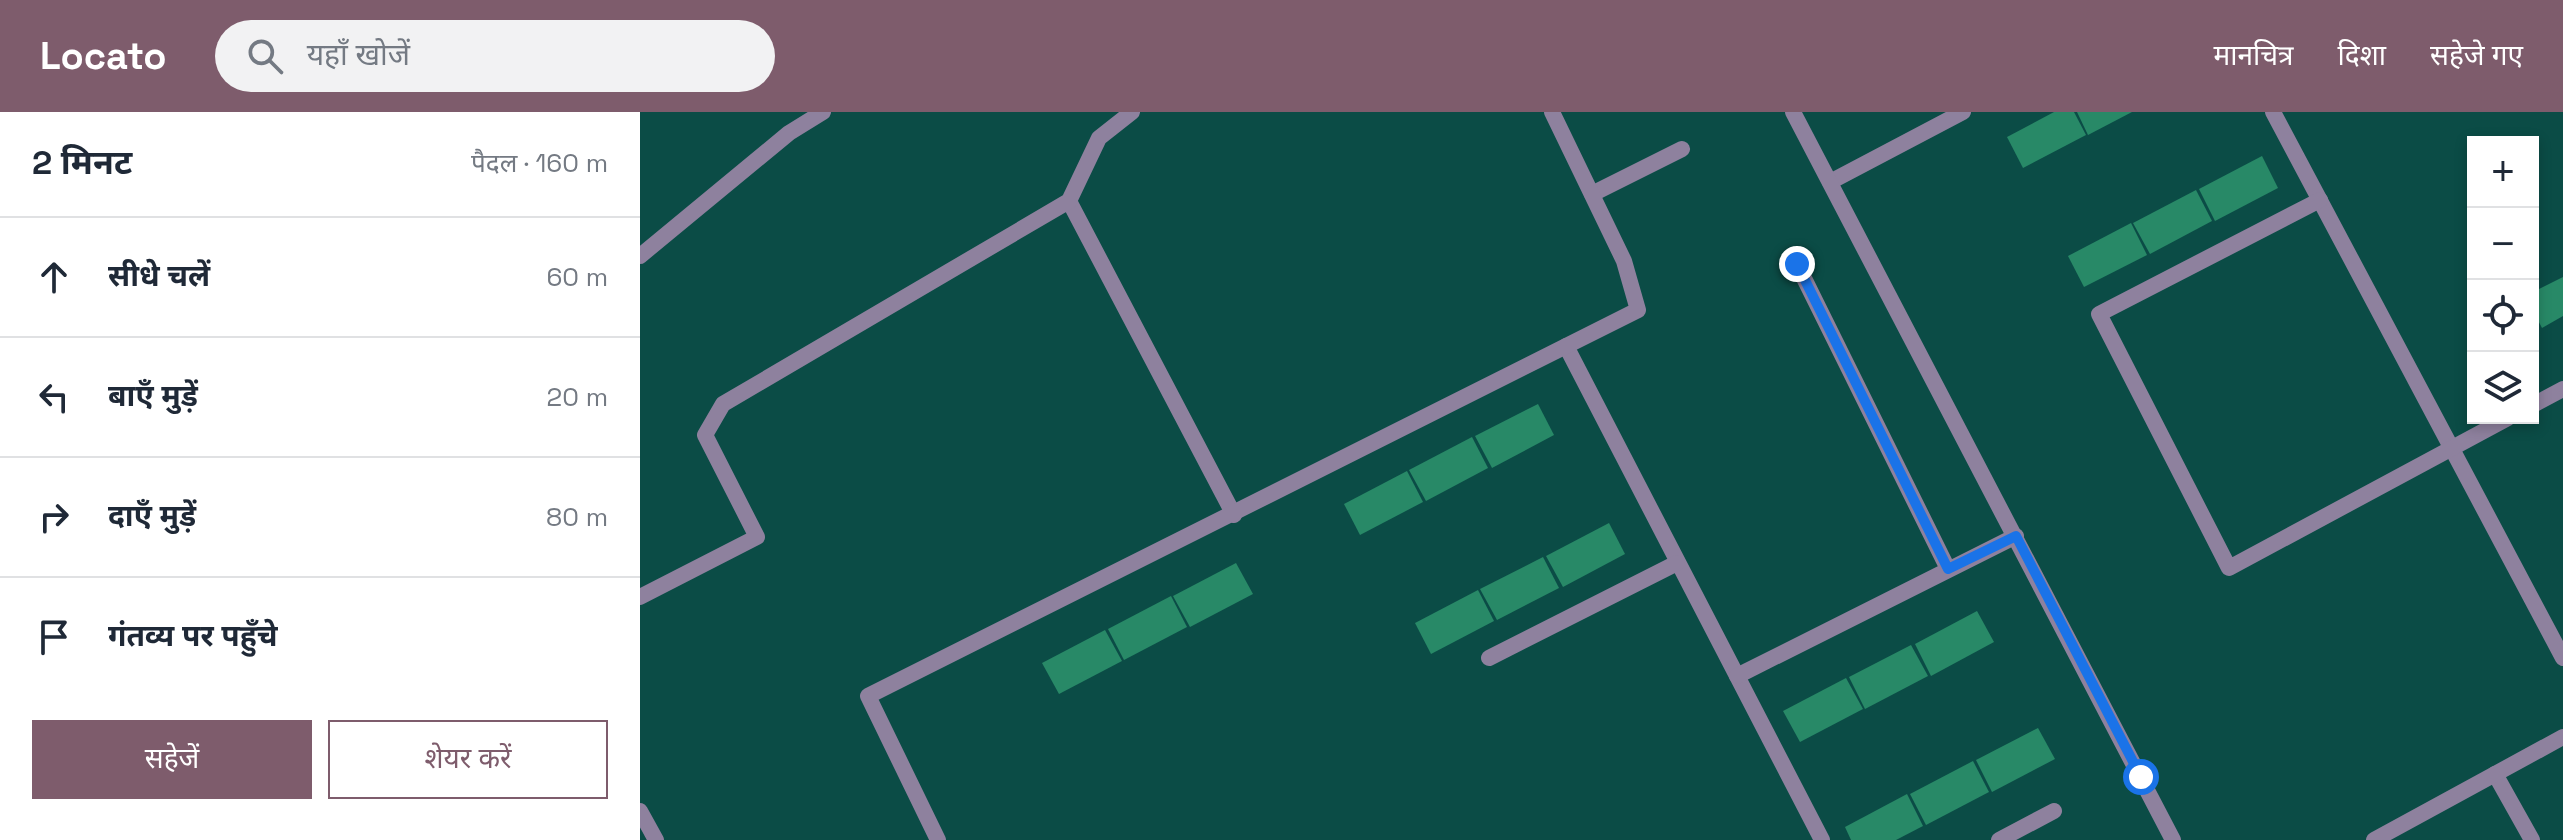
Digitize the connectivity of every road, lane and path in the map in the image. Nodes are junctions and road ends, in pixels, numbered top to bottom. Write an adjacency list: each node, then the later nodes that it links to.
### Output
1 (823, 112): 12 (street)
2 (1132, 112): 11 (street)
3 (1552, 112): 9 (street)
4 (1793, 112): 8 (street)
5 (1963, 112): 8 (street)
6 (2273, 112): 10 (street)
7 (1682, 149): 9 (street)
8 (1830, 182): 20 (street)
9 (1592, 194): 14 (street)
10 (2320, 200): 18 (street); 18 (street)
11 (1069, 201): 19 (street); 23 (street)
12 (640, 256)
13 (1797, 264): 22 (street)
14 (1566, 346): 19 (street); 21 (street)
15 (2563, 389): 16 (street)
16 (2539, 402)
17 (2497, 424): 18 (street)
18 (2451, 448): 25 (street)
19 (1234, 515): 32 (street)
20 (2016, 536): 22 (street); 35 (street)
21 (1677, 563): 24 (street); 26 (street)
22 (1948, 569): 26 (street)
23 (640, 597)
24 (1489, 658)
25 (2563, 658)
26 (1737, 676): 33 (street)
27 (2563, 737): 28 (street)
28 (2495, 774): 36 (street); 37 (street)
29 (640, 811): 31 (street)
30 (2054, 811): 34 (street)
31 (656, 840)
32 (938, 840)
33 (1822, 840)
34 (1999, 840)
35 (2173, 840)
36 (2374, 840)
37 (2532, 840)

